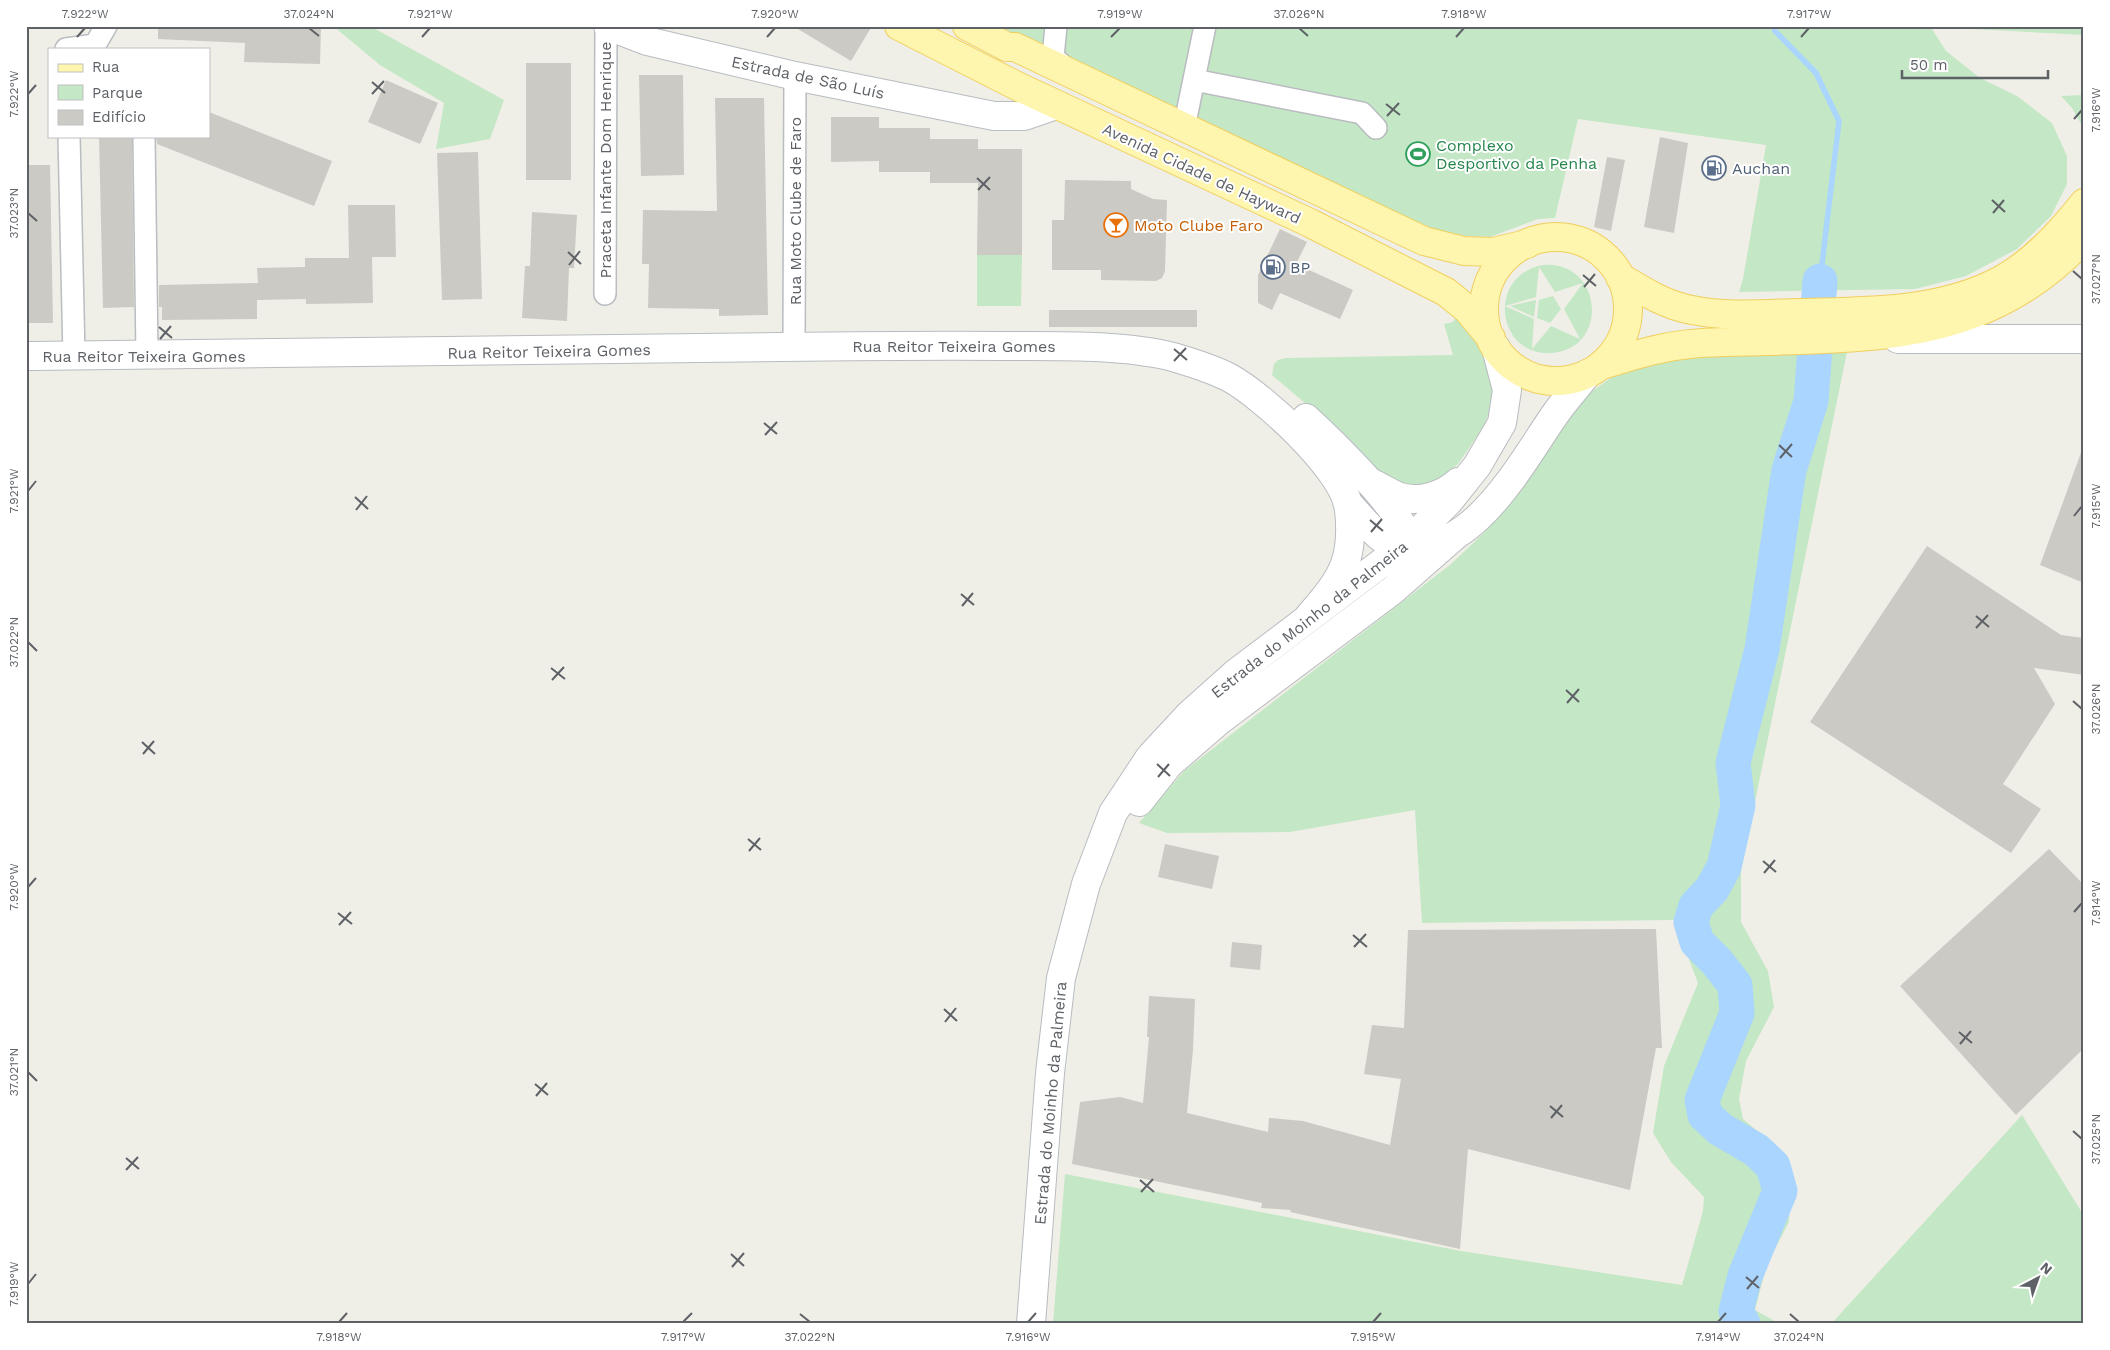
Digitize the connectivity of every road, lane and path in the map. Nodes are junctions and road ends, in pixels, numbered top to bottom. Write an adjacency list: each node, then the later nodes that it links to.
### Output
1 (106, 26): 7 (street)
2 (607, 26): 10 (street, Estrada de São Luís); 24 (street, Praceta Infante Dom Henrique)
3 (899, 26): 13 (main road, Avenida Cidade de Hayward)
4 (967, 26): 8 (main road, Avenida Cidade de Hayward)
5 (1205, 26): 12 (street)
6 (1055, 27): 8 (street); 11 (street)
7 (99, 47): 9 (street)
8 (1015, 47): 11 (main road, Avenida Cidade de Hayward)
9 (82, 48)
10 (796, 76): 15 (street, Estrada de São Luís); 29 (street, Rua Moto Clube de Faro)
11 (1076, 77): 16 (main road, Avenida Cidade de Hayward)
12 (1194, 80): 16 (street); 17 (street)
13 (1017, 86): 14 (main road, Avenida Cidade de Hayward); 15 (street)
14 (1056, 105): 15 (street, Estrada de São Luís); 27 (main road, Avenida Cidade de Hayward)
15 (1010, 116)
16 (1183, 127): 22 (main road, Avenida Cidade de Hayward)
17 (1376, 128)
18 (69, 138): 32 (street)
19 (144, 138): 30 (street)
20 (2084, 203): 23 (main road)
21 (2084, 238): 25 (main road)
22 (1527, 244): 23 (main road); 27 (main road)
23 (1620, 277): 33 (main road)
24 (605, 294)
25 (1847, 339): 26 (street); 33 (main road)
26 (2084, 339)
27 (1494, 343): 33 (main road); 34 (street, Estrada do Moinho da Palmeira)
28 (1072, 346): 29 (street, Rua Reitor Teixeira Gomes); 35 (street); 36 (street)
29 (794, 347): 30 (street, Rua Reitor Teixeira Gomes)
30 (147, 355): 32 (street, Rua Reitor Teixeira Gomes)
31 (26, 356): 32 (street, Rua Reitor Teixeira Gomes)
32 (74, 356)
33 (1594, 370): 37 (street, Estrada do Moinho da Palmeira)
34 (1477, 466): 35 (street); 38 (street, Estrada do Moinho da Palmeira)
35 (1369, 481): 38 (street)
36 (1347, 502): 38 (street); 40 (street)
37 (1458, 534): 38 (street); 39 (street, Estrada do Moinho da Palmeira)
38 (1404, 546): 39 (street); 40 (street, Estrada do Moinho da Palmeira)
39 (1393, 590): 41 (street, Estrada do Moinho da Palmeira)
40 (1306, 620): 41 (street, Estrada do Moinho da Palmeira)
41 (1086, 884): 42 (street, Estrada do Moinho da Palmeira)
42 (1031, 1324)

